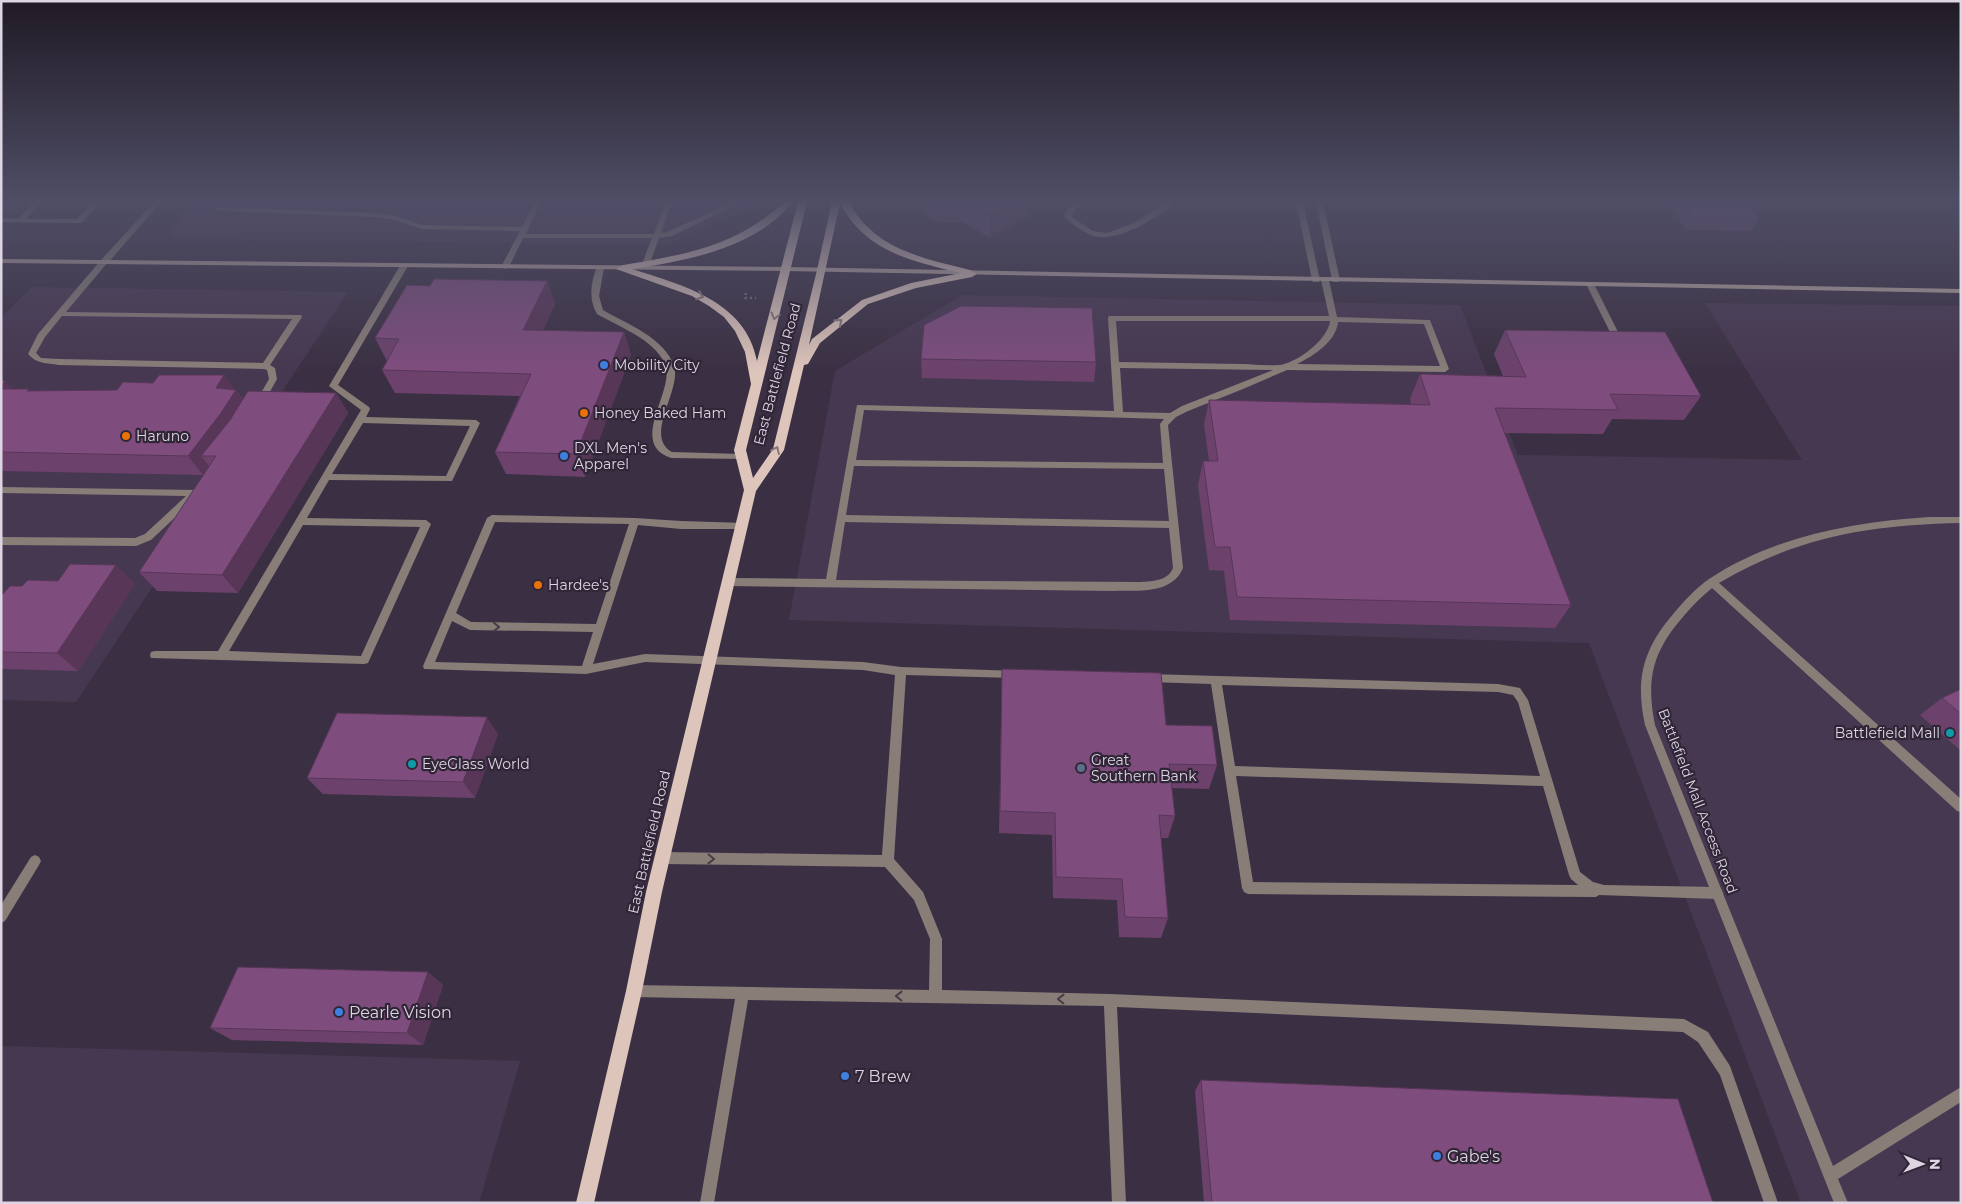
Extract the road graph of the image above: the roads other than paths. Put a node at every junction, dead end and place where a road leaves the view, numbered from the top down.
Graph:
1 (107, 258) edge
2 (510, 258) edge
3 (648, 258) edge
4 (678, 258) edge
5 (789, 258) edge
6 (824, 258) edge
7 (916, 258) edge
8 (1314, 258) edge
9 (1331, 258) edge
10 (1, 261) edge
11 (104, 262) junction
12 (646, 264) junction
13 (404, 266) junction
14 (505, 267) junction
15 (600, 268) junction
16 (621, 268) junction
17 (786, 269) junction
18 (822, 270) junction
19 (972, 274) junction
20 (1320, 280) junction
21 (1336, 280) junction
22 (1590, 284) junction
23 (1961, 291) edge
24 (60, 314) junction
25 (1334, 319) junction
26 (1614, 332) edge
27 (1116, 365) junction
28 (265, 366) junction
29 (1284, 367) junction
30 (797, 372) junction
31 (756, 388) junction
32 (253, 414) edge
33 (1119, 415) junction
34 (1170, 416) junction
35 (360, 420) junction
36 (741, 457) junction
37 (851, 463) junction
38 (1167, 466) junction
39 (326, 477) junction
40 (1, 490) edge
41 (750, 490) junction
42 (841, 518) junction
43 (1961, 520) edge
44 (300, 521) junction
45 (635, 521) junction
46 (742, 525) junction
47 (1174, 525) junction
48 (1, 541) edge
49 (728, 582) junction
50 (1712, 582) junction
51 (830, 584) junction
52 (450, 615) junction
53 (600, 628) junction
54 (221, 655) junction
55 (155, 656) dead end
56 (709, 659) junction
57 (586, 670) junction
58 (901, 671) junction
59 (1029, 675) edge
60 (1138, 678) edge
61 (1216, 680) junction
62 (1230, 771) junction
63 (1547, 781) junction
64 (1961, 807) edge
65 (663, 858) junction
66 (35, 861) dead end
67 (888, 861) junction
68 (1604, 891) junction
69 (1717, 893) junction
70 (1, 917) edge
71 (634, 991) junction
72 (742, 994) junction
73 (935, 996) junction
74 (1110, 1000) junction
75 (1961, 1094) edge
76 (1830, 1176) junction
77 (585, 1203) edge
78 (707, 1203) edge
79 (1119, 1203) edge
80 (1771, 1203) edge
81 (1841, 1203) edge

1 - 11 street
2 - 14 street
3 - 12 street
4 - 12 main road
5 - 17 main road, East Battlefield Road
6 - 18 main road, East Battlefield Road
7 - 19 main road
8 - 20 street
9 - 21 street
10 - 11 main road
11 - 13 main road
11 - 24 street
12 - 16 main road
13 - 14 main road
13 - 35 street
14 - 15 main road
15 - 16 main road
15 - 36 street
16 - 17 main road
16 -> 31 main road
17 - 18 main road
17 -> 31 main road, East Battlefield Road
18 - 19 main road
18 - 30 main road, East Battlefield Road
19 - 20 main road
30 -> 19 main road
20 - 21 main road
20 - 25 street
21 - 22 main road
22 - 23 main road
22 - 26 street
24 - 28 street
24 - 28 street
25 - 27 street
25 - 29 street
25 - 29 street
27 - 29 street
27 - 33 street
28 - 32 street
29 - 34 street
41 -> 30 main road, East Battlefield Road
31 - 36 main road, East Battlefield Road
33 - 34 street
33 - 37 street
34 - 38 street
35 - 39 street
35 - 39 street
36 - 41 main road, East Battlefield Road
37 - 38 street
37 - 42 street
38 - 47 street
39 - 44 street
40 - 48 street
41 - 46 main road, East Battlefield Road
42 - 47 street
42 - 51 street
43 - 50 street, Battlefield Mall Access Road
44 - 54 street
44 - 54 street
45 - 46 street
45 - 52 street
45 - 53 street
46 - 49 main road, East Battlefield Road
47 - 51 street
49 - 51 street
49 - 56 main road, East Battlefield Road
50 - 64 street
50 - 69 street, Battlefield Mall Access Road
52 -> 53 street
52 - 57 street
53 - 57 street
54 - 55 street
56 - 57 street
56 - 58 street
56 - 65 main road, East Battlefield Road
58 - 59 street
58 - 67 street
60 - 61 street
61 - 62 street
61 - 63 street
62 - 63 street
62 - 68 street
63 - 68 street
65 -> 67 street
65 - 71 main road, East Battlefield Road
66 - 70 street
67 - 73 street
68 - 69 street
69 - 76 street, Battlefield Mall Access Road
71 - 72 street
71 - 77 main road, East Battlefield Road
73 -> 72 street
72 - 78 street
74 -> 73 street
74 - 79 street
74 - 80 street
75 - 76 street
76 - 81 street, Battlefield Mall Access Road

